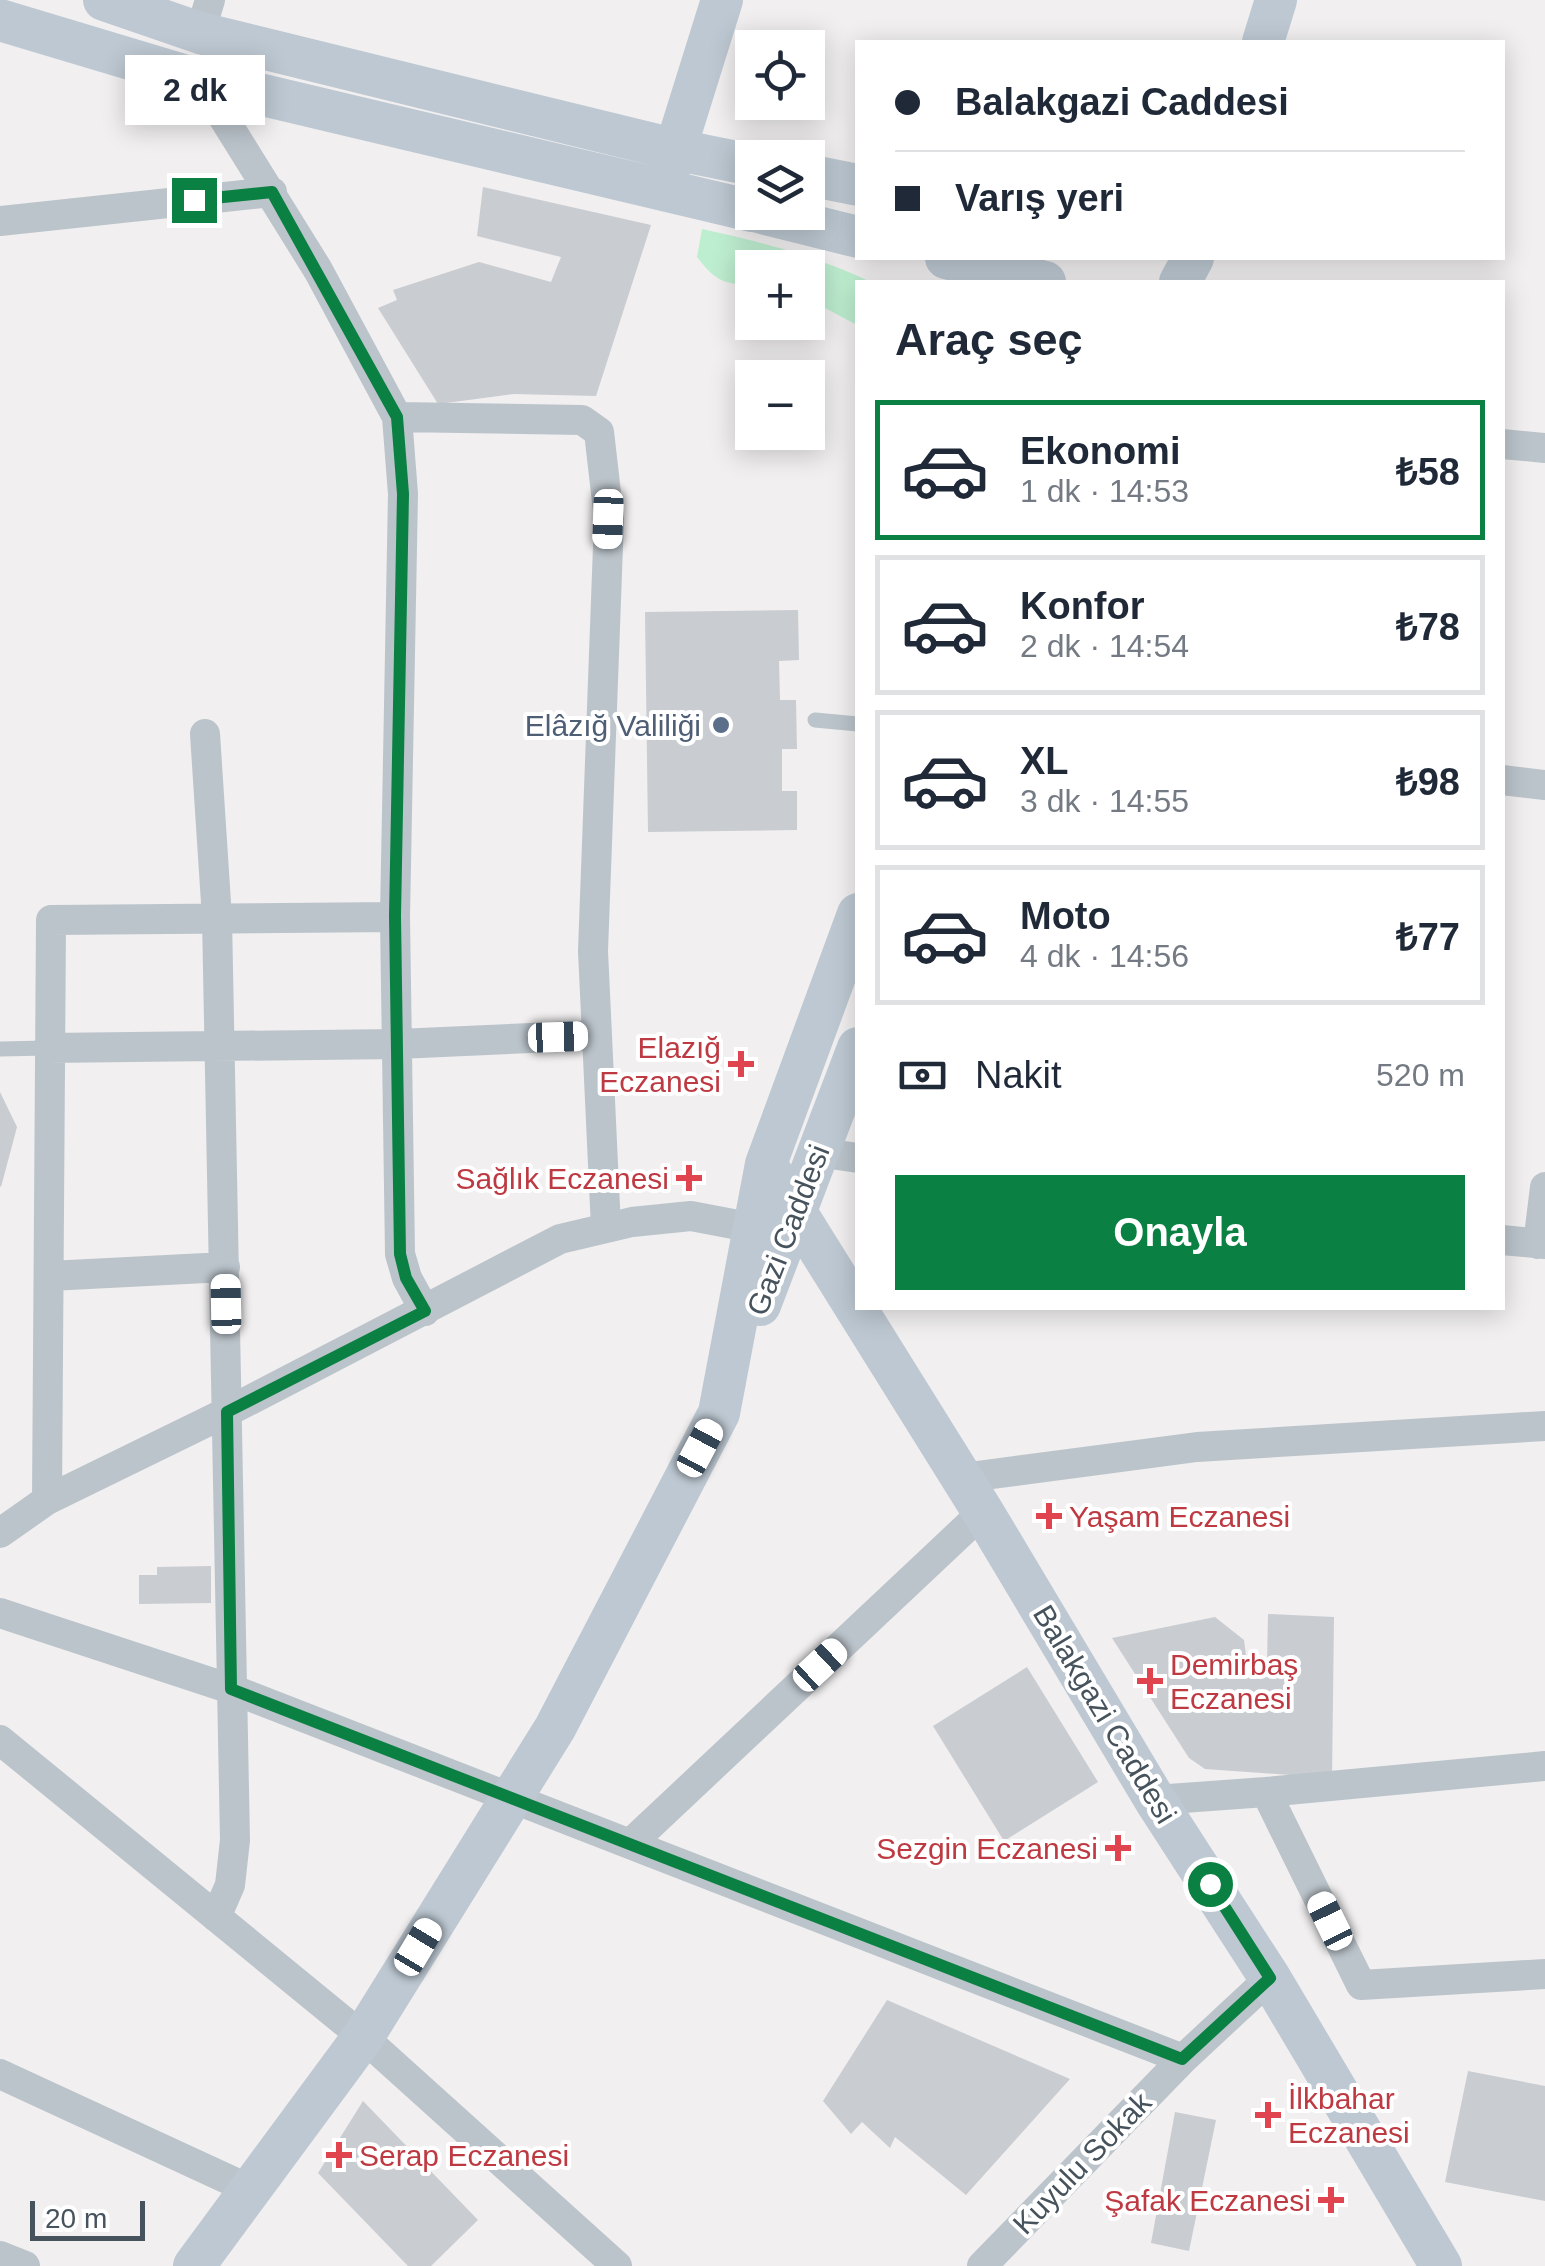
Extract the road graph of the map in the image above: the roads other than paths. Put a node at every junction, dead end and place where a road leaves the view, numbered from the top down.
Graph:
1 (104, 0) edge
2 (722, 0) edge
3 (1276, 0) edge
4 (50, 17) edge
5 (205, 17) edge
6 (0, 20) edge
7 (1263, 40) edge
8 (200, 80) junction
9 (735, 165) edge
10 (669, 169) junction
11 (825, 179) edge
12 (855, 184) edge
13 (272, 192) junction
14 (735, 202) edge
15 (0, 221) edge
16 (825, 229) edge
17 (855, 236) edge
18 (954, 260) edge
19 (1036, 280) edge
20 (397, 417) junction
21 (1505, 444) edge
22 (1545, 448) edge
23 (816, 720) dead end
24 (855, 724) edge
25 (204, 734) dead end
26 (1505, 780) edge
27 (1545, 785) edge
28 (395, 916) junction
29 (217, 918) junction
30 (855, 922) edge
31 (597, 1036) junction
32 (219, 1044) junction
33 (398, 1044) junction
34 (0, 1048) edge
35 (48, 1048) junction
36 (855, 1063) edge
37 (837, 1155) edge
38 (766, 1164) junction
39 (1545, 1186) edge
40 (796, 1210) junction
41 (606, 1228) junction
42 (754, 1228) junction
43 (1505, 1240) edge
44 (1542, 1244) edge
45 (225, 1267) junction
46 (50, 1276) junction
47 (855, 1306) edge
48 (858, 1310) edge
49 (425, 1311) junction
50 (227, 1412) junction
51 (719, 1413) junction
52 (1545, 1426) edge
53 (972, 1495) junction
54 (47, 1500) junction
55 (0, 1533) edge
56 (0, 1612) edge
57 (231, 1689) junction
58 (0, 1740) edge
59 (1545, 1766) edge
60 (1266, 1792) junction
61 (510, 1796) junction
62 (1156, 1800) junction
63 (630, 1844) junction
64 (216, 1917) junction
65 (1545, 1974) edge
66 (1270, 1978) junction
67 (363, 2037) junction
68 (1182, 2059) junction
69 (0, 2074) edge
70 (250, 2190) junction
71 (0, 2256) edge
72 (25, 2266) edge
73 (194, 2266) edge
74 (616, 2266) edge
75 (982, 2266) edge
76 (1441, 2266) edge

1 - 5 main road
2 - 10 main road
3 - 7 main road
4 - 6 main road
4 - 8 main road
5 - 10 main road
8 - 10 main road
8 - 13 street
9 - 10 main road
10 - 14 main road
11 - 12 main road
13 - 15 street
13 - 20 street
16 - 17 main road
18 - 19 main road
20 - 28 street
20 - 31 street
21 - 22 street
23 - 24 lane
25 - 29 street
26 - 27 street
28 - 29 street
28 - 33 street
29 - 32 street
29 - 35 street
30 - 38 main road
31 - 33 street
31 - 41 street
32 - 33 street
32 - 35 street
32 - 45 street
33 - 49 street
34 - 35 lane
35 - 46 street
36 - 37 main road, Gazi Caddesi
37 - 40 main road, Gazi Caddesi
38 - 40 main road, Balakgazi Caddesi
38 - 42 main road
39 - 44 street
40 - 47 main road, Balakgazi Caddesi
40 - 51 main road, Gazi Caddesi
41 - 42 street
41 - 49 street
42 - 51 main road
43 - 44 street
45 - 46 street
45 - 50 street
46 - 54 street
48 - 53 main road, Balakgazi Caddesi
49 - 50 street
50 - 54 street
50 - 57 street
51 - 61 main road
52 - 53 street
53 - 62 main road, Balakgazi Caddesi
53 - 63 street
54 - 55 street
56 - 57 street
57 - 61 street
57 - 64 street
58 - 64 street
59 - 60 street
60 - 62 street
60 - 65 street
61 - 63 street
61 - 67 main road
62 - 66 main road, Balakgazi Caddesi
63 - 68 street
64 - 67 street
66 - 68 street, Kuyulu Sokak
66 - 76 main road, Balakgazi Caddesi
67 - 70 main road
67 - 74 street
68 - 75 street, Kuyulu Sokak
69 - 70 street
70 - 73 main road
71 - 72 street

